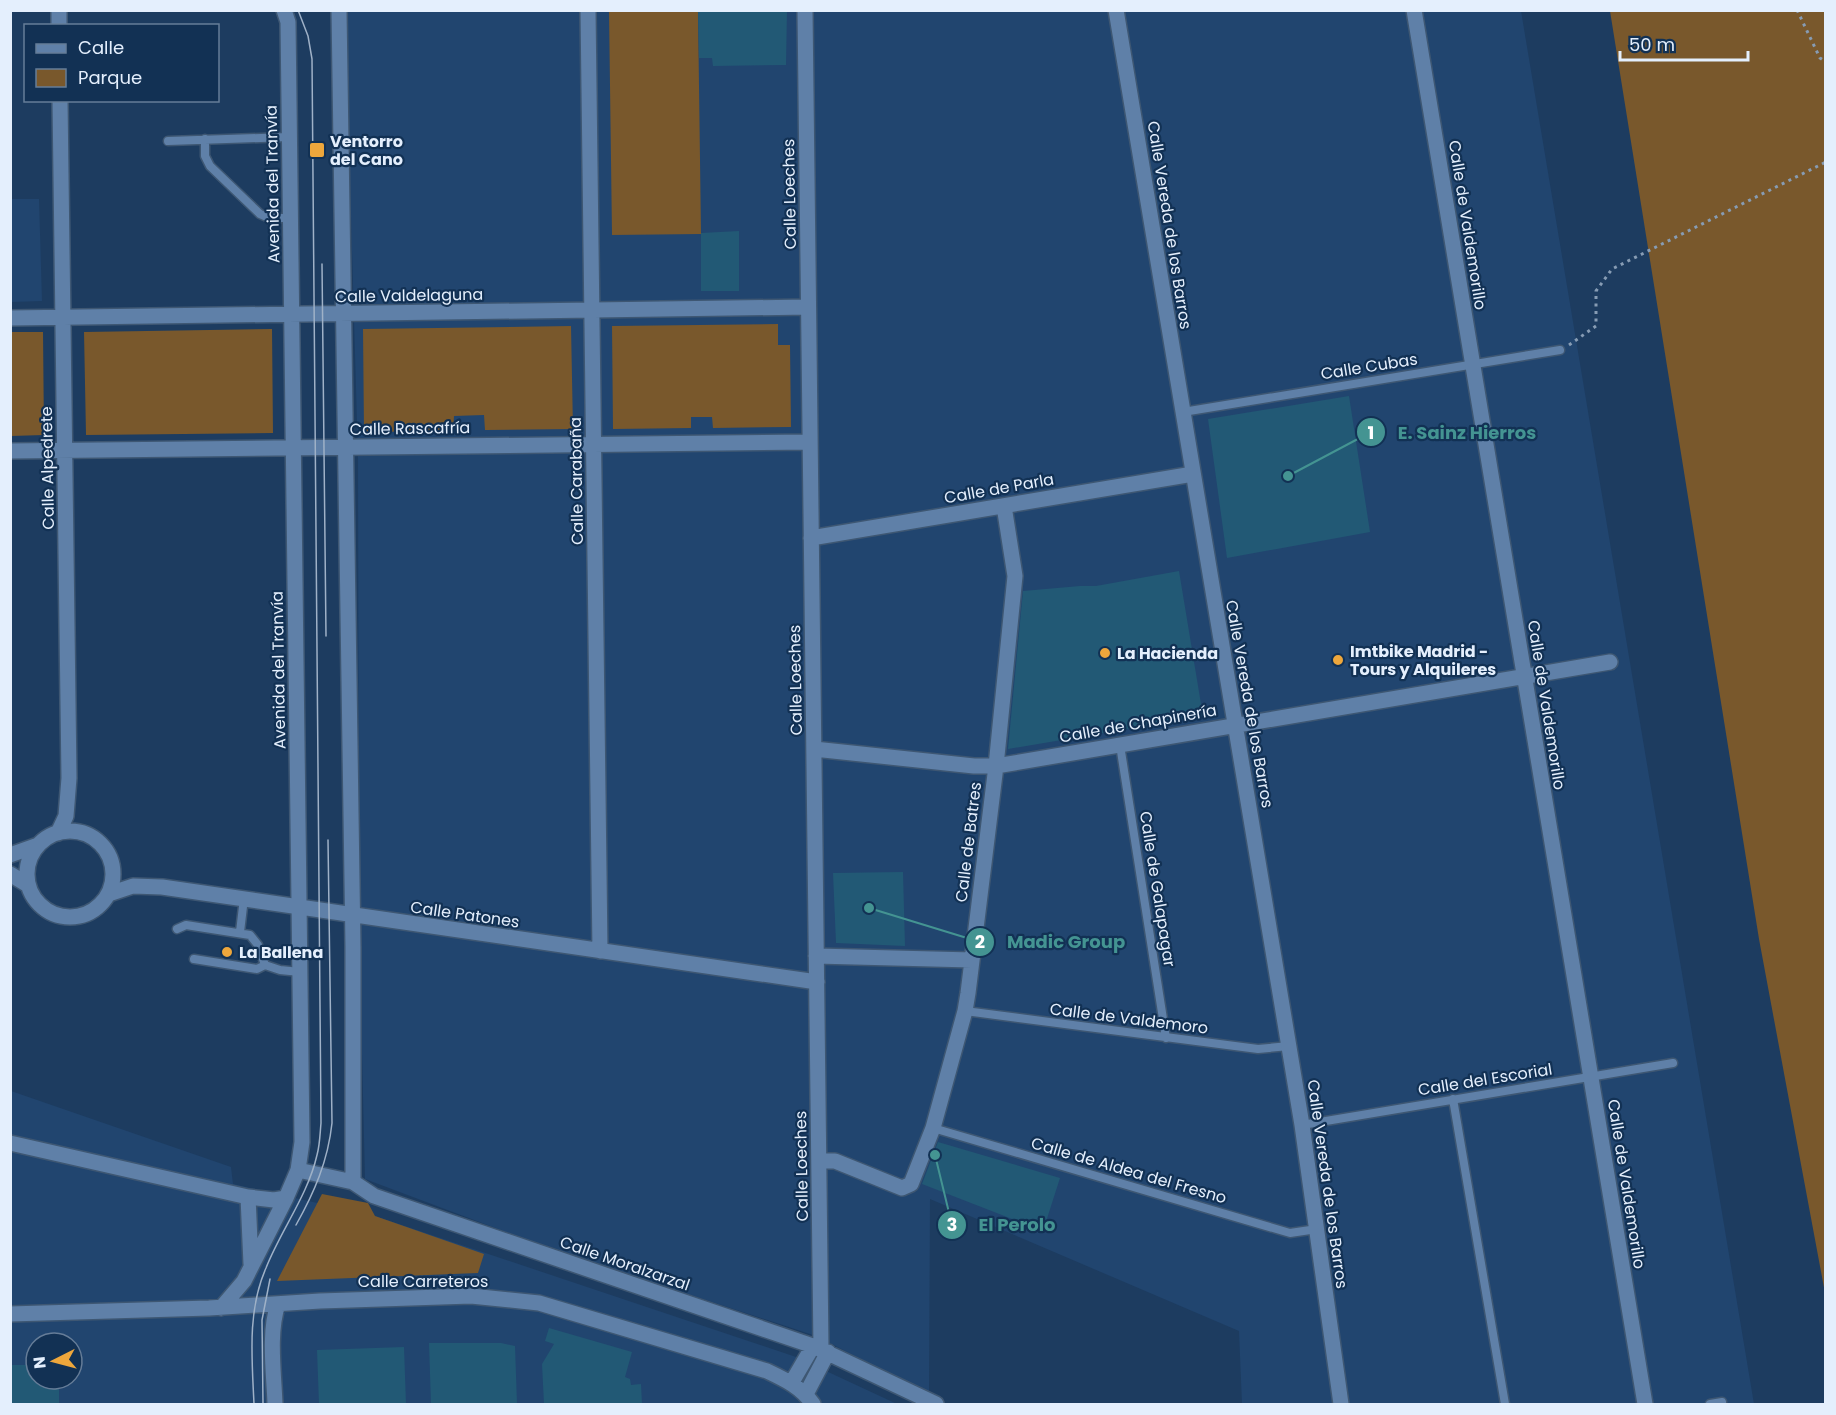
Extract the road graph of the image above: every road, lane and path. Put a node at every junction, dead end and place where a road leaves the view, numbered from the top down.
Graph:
1 (284, 10) edge
2 (339, 10) edge
3 (588, 10) edge
4 (805, 10) edge
5 (1116, 10) edge
6 (1414, 10) edge
7 (1797, 10) edge
8 (1826, 62) edge
9 (60, 102) edge
10 (289, 137) junction
11 (205, 139) junction
12 (168, 141) dead end
13 (1826, 162) edge
14 (291, 218) junction
15 (808, 307) junction
16 (592, 310) junction
17 (292, 314) junction
18 (343, 314) junction
19 (63, 317) junction
20 (10, 318) edge
21 (1560, 350) joint
22 (1473, 365) junction
23 (1183, 412) junction
24 (810, 442) junction
25 (593, 444) junction
26 (293, 447) junction
27 (345, 447) junction
28 (65, 450) junction
29 (10, 451) edge
30 (1193, 474) junction
31 (1004, 506) junction
32 (811, 538) junction
33 (1610, 662) dead end
34 (1524, 676) junction
35 (1235, 725) junction
36 (1120, 745) junction
37 (814, 749) junction
38 (996, 766) junction
39 (58, 833) junction
40 (38, 845) junction
41 (10, 855) edge
42 (10, 874) edge
43 (28, 885) junction
44 (109, 894) junction
45 (244, 898) junction
46 (299, 907) junction
47 (352, 916) junction
48 (177, 929) dead end
49 (240, 932) junction
50 (600, 951) junction
51 (816, 956) junction
52 (195, 959) dead end
53 (972, 960) junction
54 (265, 965) junction
55 (300, 972) junction
56 (817, 982) junction
57 (965, 1011) junction
58 (1166, 1038) junction
59 (1289, 1046) junction
60 (1674, 1063) dead end
61 (1591, 1076) junction
62 (1453, 1099) junction
63 (1302, 1125) junction
64 (933, 1128) junction
65 (10, 1143) edge
66 (819, 1161) junction
67 (298, 1170) junction
68 (353, 1182) junction
69 (248, 1197) junction
70 (286, 1198) junction
71 (1317, 1230) junction
72 (251, 1269) junction
73 (278, 1304) junction
74 (221, 1308) junction
75 (10, 1314) edge
76 (821, 1349) junction
77 (792, 1382) junction
78 (810, 1400) edge
79 (1722, 1402) dead end
80 (275, 1404) edge
81 (936, 1404) edge
82 (1341, 1404) edge
83 (1505, 1404) edge
84 (1645, 1404) edge
85 (1710, 1404) edge

1 - 10 street, Avenida del Tranvía
2 - 18 street
3 - 16 street, Calle Carabaña
4 - 15 street, Calle Loeches
5 - 23 street, Calle Vereda de los Barros
6 - 22 street, Calle de Valdemorillo
7 - 8 path
9 - 19 street, Calle Alpedrete
10 - 11 lane
10 - 14 street, Avenida del Tranvía
11 - 12 lane
11 - 14 lane
13 - 21 path
14 - 17 street, Avenida del Tranvía
15 - 16 street, Calle Valdelaguna
15 - 24 street, Calle Loeches
16 - 18 street, Calle Valdelaguna
16 - 25 street, Calle Carabaña
17 - 18 street, Calle Valdelaguna
17 - 19 street, Calle Valdelaguna
17 - 26 street, Avenida del Tranvía
18 - 27 street
19 - 20 street, Calle Valdelaguna
19 - 28 street, Calle Alpedrete
21 - 22 lane, Calle Cubas
22 - 23 lane, Calle Cubas
22 - 34 street, Calle de Valdemorillo
23 - 30 street, Calle Vereda de los Barros
24 - 25 street, Calle Rascafría
24 - 32 street, Calle Loeches
25 - 27 street, Calle Rascafría
25 - 50 street, Calle Carabaña
26 - 27 street, Calle Rascafría
26 - 28 street, Calle Rascafría
26 - 46 street, Avenida del Tranvía
27 - 47 street
28 - 29 street, Calle Rascafría
28 - 39 street, Calle Alpedrete
30 - 31 street, Calle de Parla
30 - 35 street, Calle Vereda de los Barros
31 - 32 street, Calle de Parla
31 - 38 street, Calle de Batres
32 - 37 street, Calle Loeches
33 - 34 street, Calle de Chapinería
34 - 35 street, Calle de Chapinería
34 - 61 street, Calle de Valdemorillo
35 - 36 street, Calle de Chapinería
35 - 59 street, Calle Vereda de los Barros
36 - 38 street, Calle de Chapinería
36 - 58 lane, Calle de Galapagar
37 - 38 street, Calle de Chapinería
37 - 51 street, Calle Loeches
38 - 53 street, Calle de Batres
39 - 40 street
39 - 44 street
40 - 41 street
40 - 43 street
42 - 43 street
43 - 44 street
44 - 45 street, Calle Patones
45 - 46 street, Calle Patones
45 - 49 lane
46 - 47 street, Calle Patones
46 - 55 street, Avenida del Tranvía
47 - 50 street, Calle Patones
47 - 68 street
48 - 49 lane
49 - 54 lane
50 - 56 street, Calle Patones
51 - 53 street
51 - 56 street, Calle Loeches
52 - 54 lane
53 - 57 street, Calle de Batres
54 - 55 lane
55 - 67 street, Avenida del Tranvía
56 - 66 street, Calle Loeches
57 - 58 lane, Calle de Valdemoro
57 - 64 street, Calle de Batres
58 - 59 lane, Calle de Valdemoro
59 - 63 street, Calle Vereda de los Barros
60 - 61 lane, Calle del Escorial
61 - 62 lane, Calle del Escorial
61 - 84 street, Calle de Valdemorillo
62 - 63 lane, Calle del Escorial
62 - 83 lane
63 - 71 street, Calle Vereda de los Barros
64 - 66 street, Calle de Batres
64 - 71 lane, Calle de Aldea del Fresno
65 - 69 street
66 - 76 street, Calle Loeches
67 - 68 street, Calle Moralzarzal
67 - 70 street, Avenida del Tranvía
68 - 76 street, Calle Moralzarzal
69 - 70 street
69 - 72 street
70 - 72 street, Avenida del Tranvía
71 - 82 street, Calle Vereda de los Barros
72 - 74 street, Avenida del Tranvía
73 - 74 street, Calle Carreteros
73 - 77 street, Calle Carreteros
73 - 80 street
74 - 75 street, Calle Carreteros
76 - 77 street
76 - 78 street, Calle Loeches
76 - 81 street, Calle Moralzarzal
77 - 78 street, Calle Carreteros
79 - 85 lane

